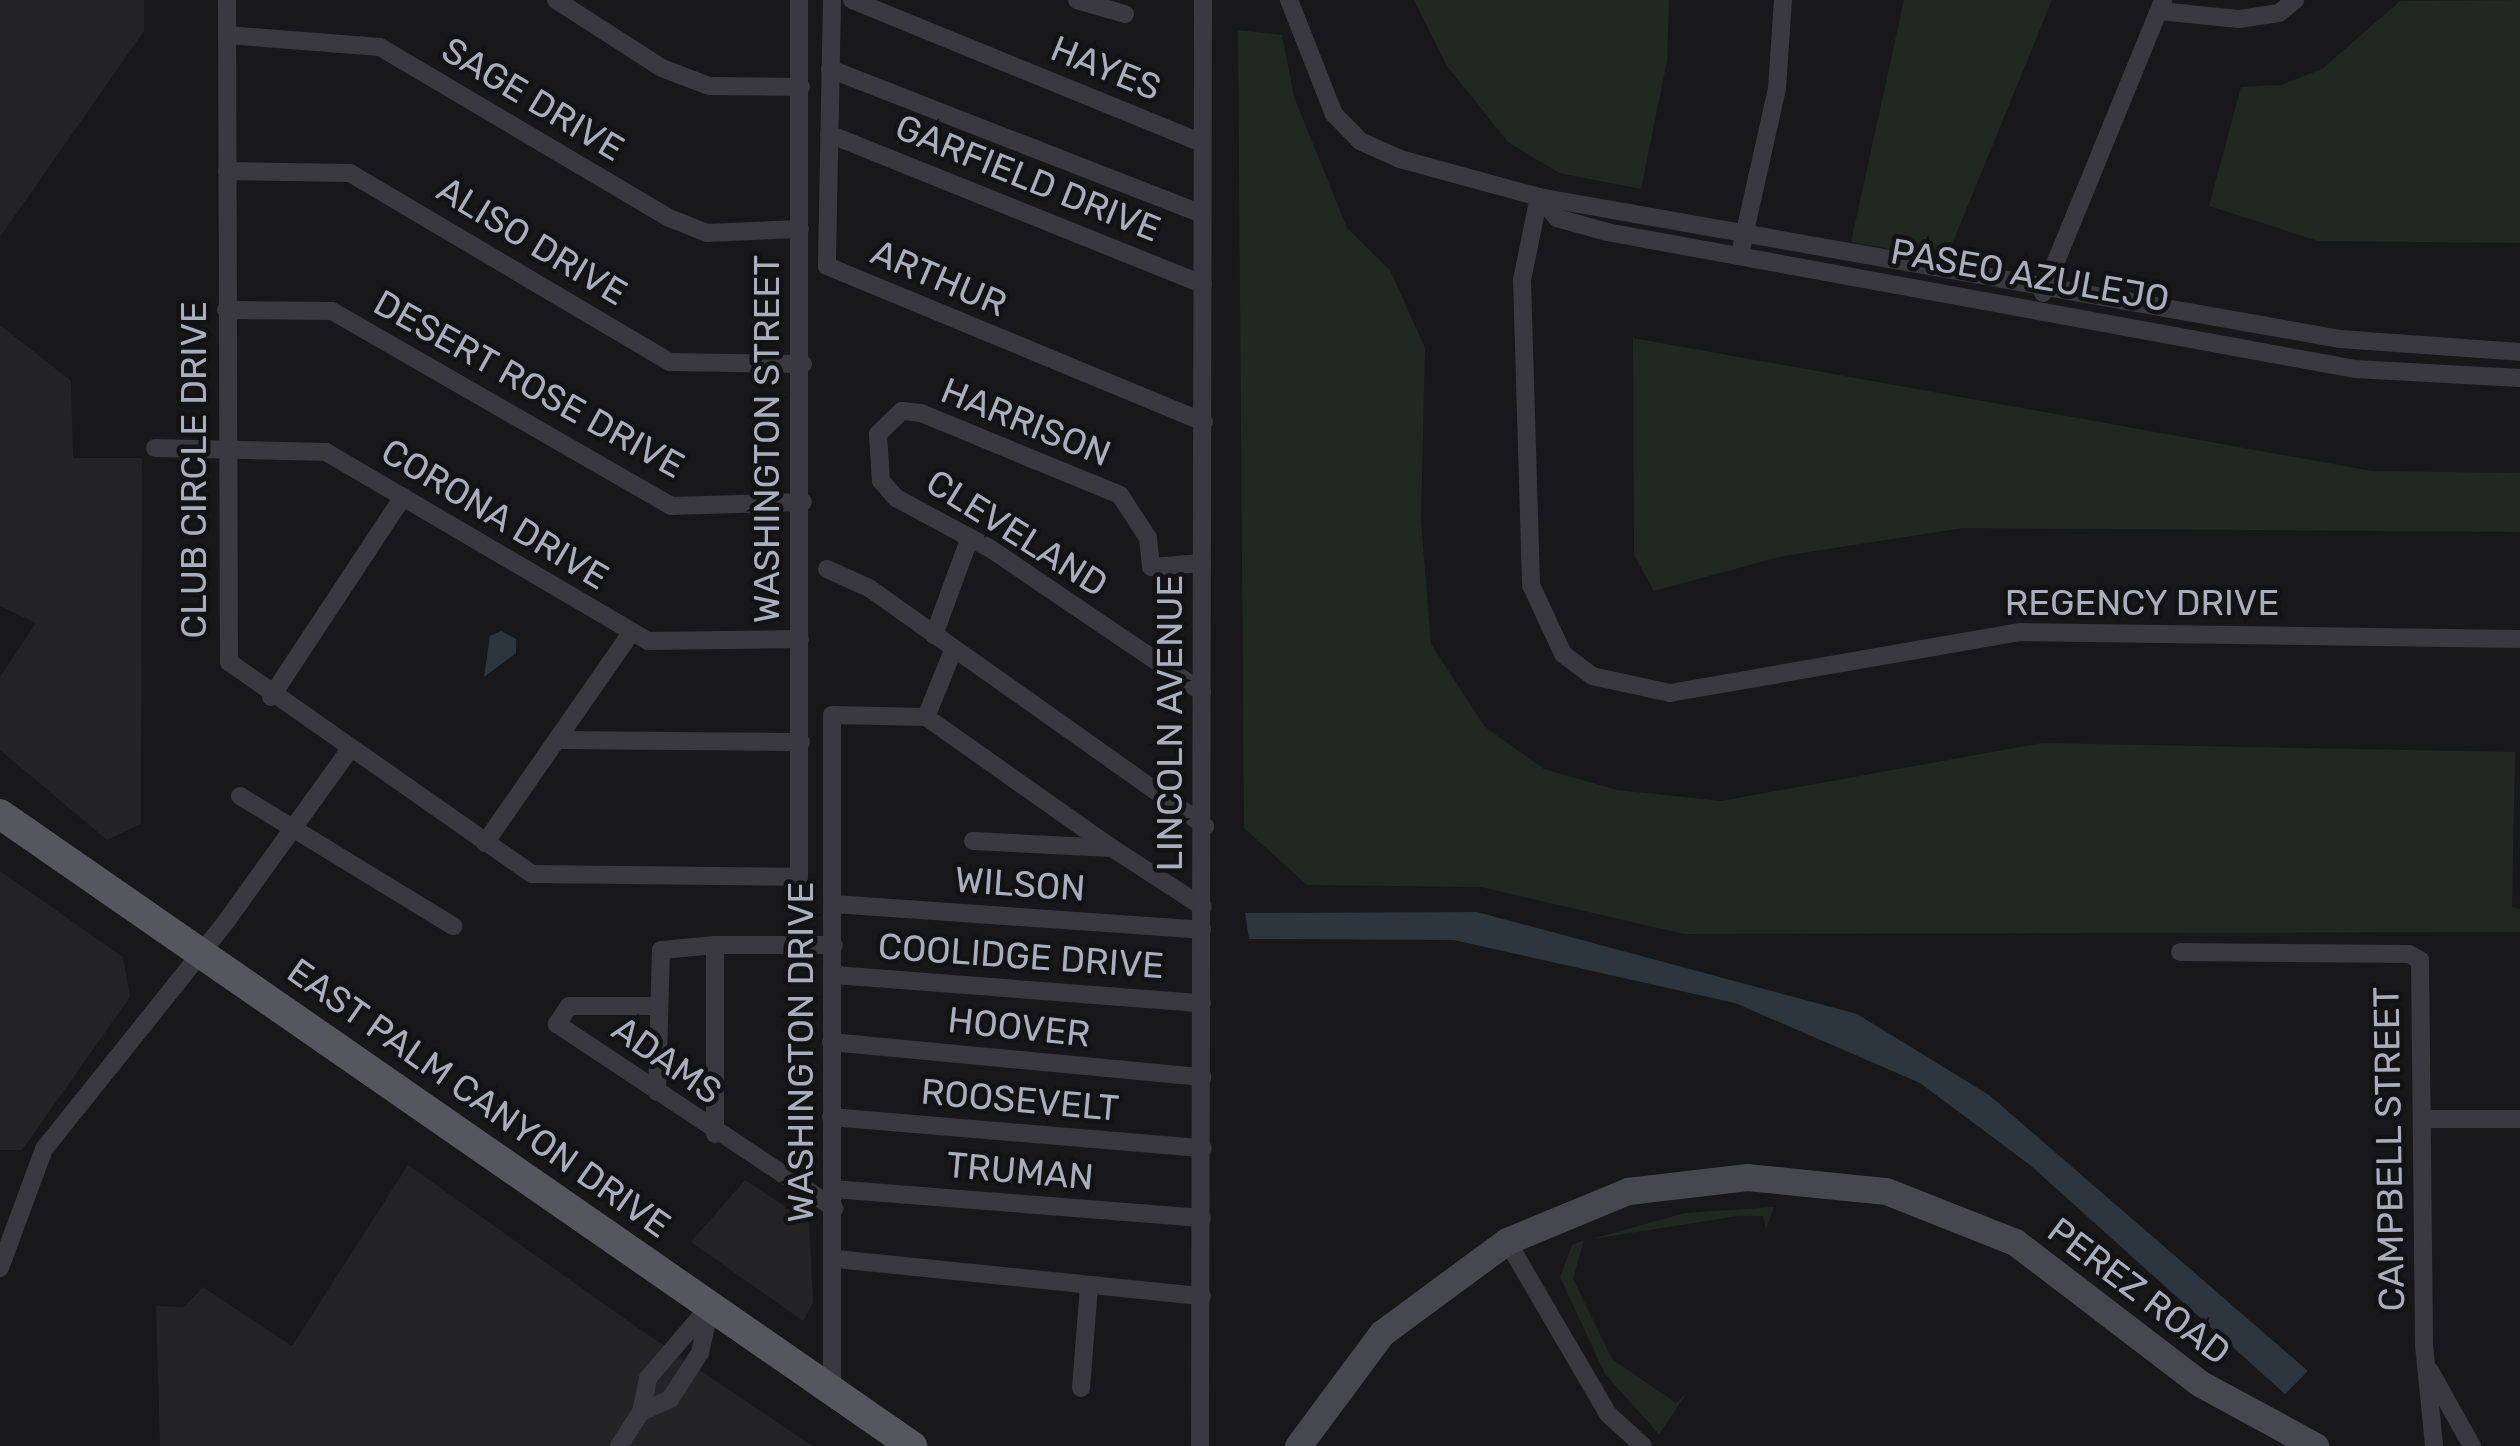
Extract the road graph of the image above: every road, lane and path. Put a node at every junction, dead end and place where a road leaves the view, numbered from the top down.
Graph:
1 (227, 0) edge
2 (556, 0) edge
3 (800, 0) edge
4 (832, 0) edge
5 (852, 0) edge
6 (1077, 0) edge
7 (1203, 0) edge
8 (1289, 0) edge
9 (1783, 0) edge
10 (2295, 0) edge
11 (2161, 5) edge
12 (1125, 14) dead end
13 (227, 34) junction
14 (830, 68) junction
15 (801, 87) junction
16 (829, 134) junction
17 (1202, 142) junction
18 (227, 171) junction
19 (1539, 197) junction
20 (1202, 214) junction
21 (800, 229) junction
22 (1745, 234) junction
23 (1740, 256) junction
24 (1202, 284) junction
25 (2045, 287) junction
26 (2036, 309) junction
27 (226, 310) junction
28 (2520, 352) edge
29 (803, 364) junction
30 (2520, 378) edge
31 (1204, 422) junction
32 (224, 444) junction
33 (155, 448) dead end
34 (878, 457) joint
35 (403, 497) junction
36 (803, 502) junction
37 (970, 537) junction
38 (1202, 562) junction
39 (827, 569) dead end
40 (631, 633) junction
41 (934, 635) junction
42 (800, 639) junction
43 (2520, 639) edge
44 (953, 651) junction
45 (1202, 692) junction
46 (272, 697) junction
47 (926, 717) junction
48 (559, 740) junction
49 (801, 742) junction
50 (348, 752) junction
51 (240, 796) dead end
52 (0, 814) edge
53 (1205, 826) junction
54 (292, 831) junction
55 (973, 841) dead end
56 (485, 843) junction
57 (1112, 848) junction
58 (799, 878) joint
59 (834, 904) junction
60 (1203, 907) junction
61 (453, 926) dead end
62 (1202, 930) junction
63 (715, 945) junction
64 (834, 945) junction
65 (2180, 952) dead end
66 (201, 954) junction
67 (836, 975) junction
68 (1202, 1003) junction
69 (658, 1006) junction
70 (831, 1042) junction
71 (1202, 1077) junction
72 (657, 1092) junction
73 (832, 1117) junction
74 (2520, 1119) edge
75 (2424, 1120) junction
76 (715, 1134) junction
77 (1203, 1148) junction
78 (833, 1198) junction
79 (1202, 1218) junction
80 (1507, 1241) junction
81 (836, 1259) junction
82 (0, 1268) edge
83 (1089, 1286) junction
84 (1202, 1297) junction
85 (710, 1306) junction
86 (2425, 1362) junction
87 (832, 1388) junction
88 (1081, 1388) dead end
89 (641, 1412) junction
90 (2301, 1444) edge
91 (619, 1446) edge
92 (912, 1446) edge
93 (1200, 1446) edge
94 (1298, 1446) edge
95 (1643, 1446) edge
96 (2434, 1446) edge
97 (2472, 1446) edge

1 - 13 street, CLUB CIRCLE DRIVE
2 - 15 street
3 - 15 street, WASHINGTON STREET
4 - 14 street, ARTHUR
5 - 17 street, HAYES
6 - 12 street
7 - 17 street, LINCOLN AVENUE
8 - 19 street, PASEO AZULEJO
9 - 22 street
10 - 11 street
11 - 25 street
13 - 18 street, CLUB CIRCLE DRIVE
13 - 21 street, SAGE DRIVE
14 - 16 street, ARTHUR
14 - 20 street
15 - 21 street, WASHINGTON STREET
16 - 24 street, GARFIELD DRIVE
16 - 31 street, ARTHUR
17 - 20 street, LINCOLN AVENUE
18 - 27 street, CLUB CIRCLE DRIVE
18 - 29 street, ALISO DRIVE
19 - 22 street, PASEO AZULEJO
19 - 23 street, PASEO AZULEJO
19 - 43 street, REGENCY DRIVE
20 - 24 street, LINCOLN AVENUE
21 - 29 street, WASHINGTON STREET
22 - 23 street
22 - 25 street, PASEO AZULEJO
23 - 26 street, PASEO AZULEJO
24 - 31 street, LINCOLN AVENUE
25 - 26 street
25 - 28 street, PASEO AZULEJO
26 - 30 street, PASEO AZULEJO
27 - 32 street, CLUB CIRCLE DRIVE
27 - 36 street, DESERT ROSE DRIVE
29 - 36 street, WASHINGTON STREET
31 - 38 street, LINCOLN AVENUE
32 - 33 street, CORONA DRIVE
32 - 35 street, CORONA DRIVE
32 - 46 street, CLUB CIRCLE DRIVE
34 - 37 street, CLEVELAND
34 - 38 street, HARRISON
35 - 40 street, CORONA DRIVE
35 - 46 street
36 - 42 street, WASHINGTON STREET
37 - 41 street
37 - 45 street, CLEVELAND
38 - 45 street, LINCOLN AVENUE
39 - 41 street
40 - 42 street, CORONA DRIVE
40 - 48 street
41 - 44 street
42 - 49 street, WASHINGTON STREET
44 - 47 street
44 - 53 street
45 - 53 street, LINCOLN AVENUE
46 - 50 street, CLUB CIRCLE DRIVE
47 - 57 street
47 - 59 street, WASHINGTON DRIVE
48 - 49 street
48 - 56 street
49 - 58 street, WASHINGTON STREET
50 - 54 street
50 - 56 street, CLUB CIRCLE DRIVE
51 - 54 street
52 - 66 main road, EAST PALM CANYON DRIVE
53 - 60 street, LINCOLN AVENUE
54 - 61 street
54 - 66 street
55 - 57 street
56 - 58 street, CLUB CIRCLE DRIVE
57 - 60 street
59 - 62 street, WILSON
59 - 64 street, WASHINGTON DRIVE
60 - 62 street, LINCOLN AVENUE
62 - 68 street, LINCOLN AVENUE
63 - 64 street
63 - 69 street
63 - 76 street
64 - 67 street, WASHINGTON DRIVE
65 - 75 street, CAMPBELL STREET
66 - 82 street
66 - 85 main road, EAST PALM CANYON DRIVE
67 - 68 street, COOLIDGE DRIVE
67 - 70 street, WASHINGTON DRIVE
68 - 71 street, LINCOLN AVENUE
69 - 72 street
69 - 72 street, ADAMS
70 - 71 street, HOOVER
70 - 73 street, WASHINGTON DRIVE
71 - 77 street, LINCOLN AVENUE
72 - 76 street, ADAMS
73 - 77 street, ROOSEVELT
73 - 78 street, WASHINGTON DRIVE
74 - 75 street
75 - 86 street, CAMPBELL STREET
76 - 78 street, ADAMS
77 - 79 street, LINCOLN AVENUE
78 - 79 street, TRUMAN
78 - 81 street, WASHINGTON DRIVE
79 - 84 street, LINCOLN AVENUE
80 - 90 main road, PEREZ ROAD
80 - 94 main road, PEREZ ROAD
80 - 95 street
81 - 83 street
81 - 87 street, WASHINGTON DRIVE
83 - 84 street
83 - 88 street
84 - 93 street, LINCOLN AVENUE
85 - 87 main road, EAST PALM CANYON DRIVE
85 - 89 street
85 - 89 street
86 - 96 street, CAMPBELL STREET
86 - 97 street, CAMPBELL STREET
87 - 92 main road, EAST PALM CANYON DRIVE
89 - 91 street

